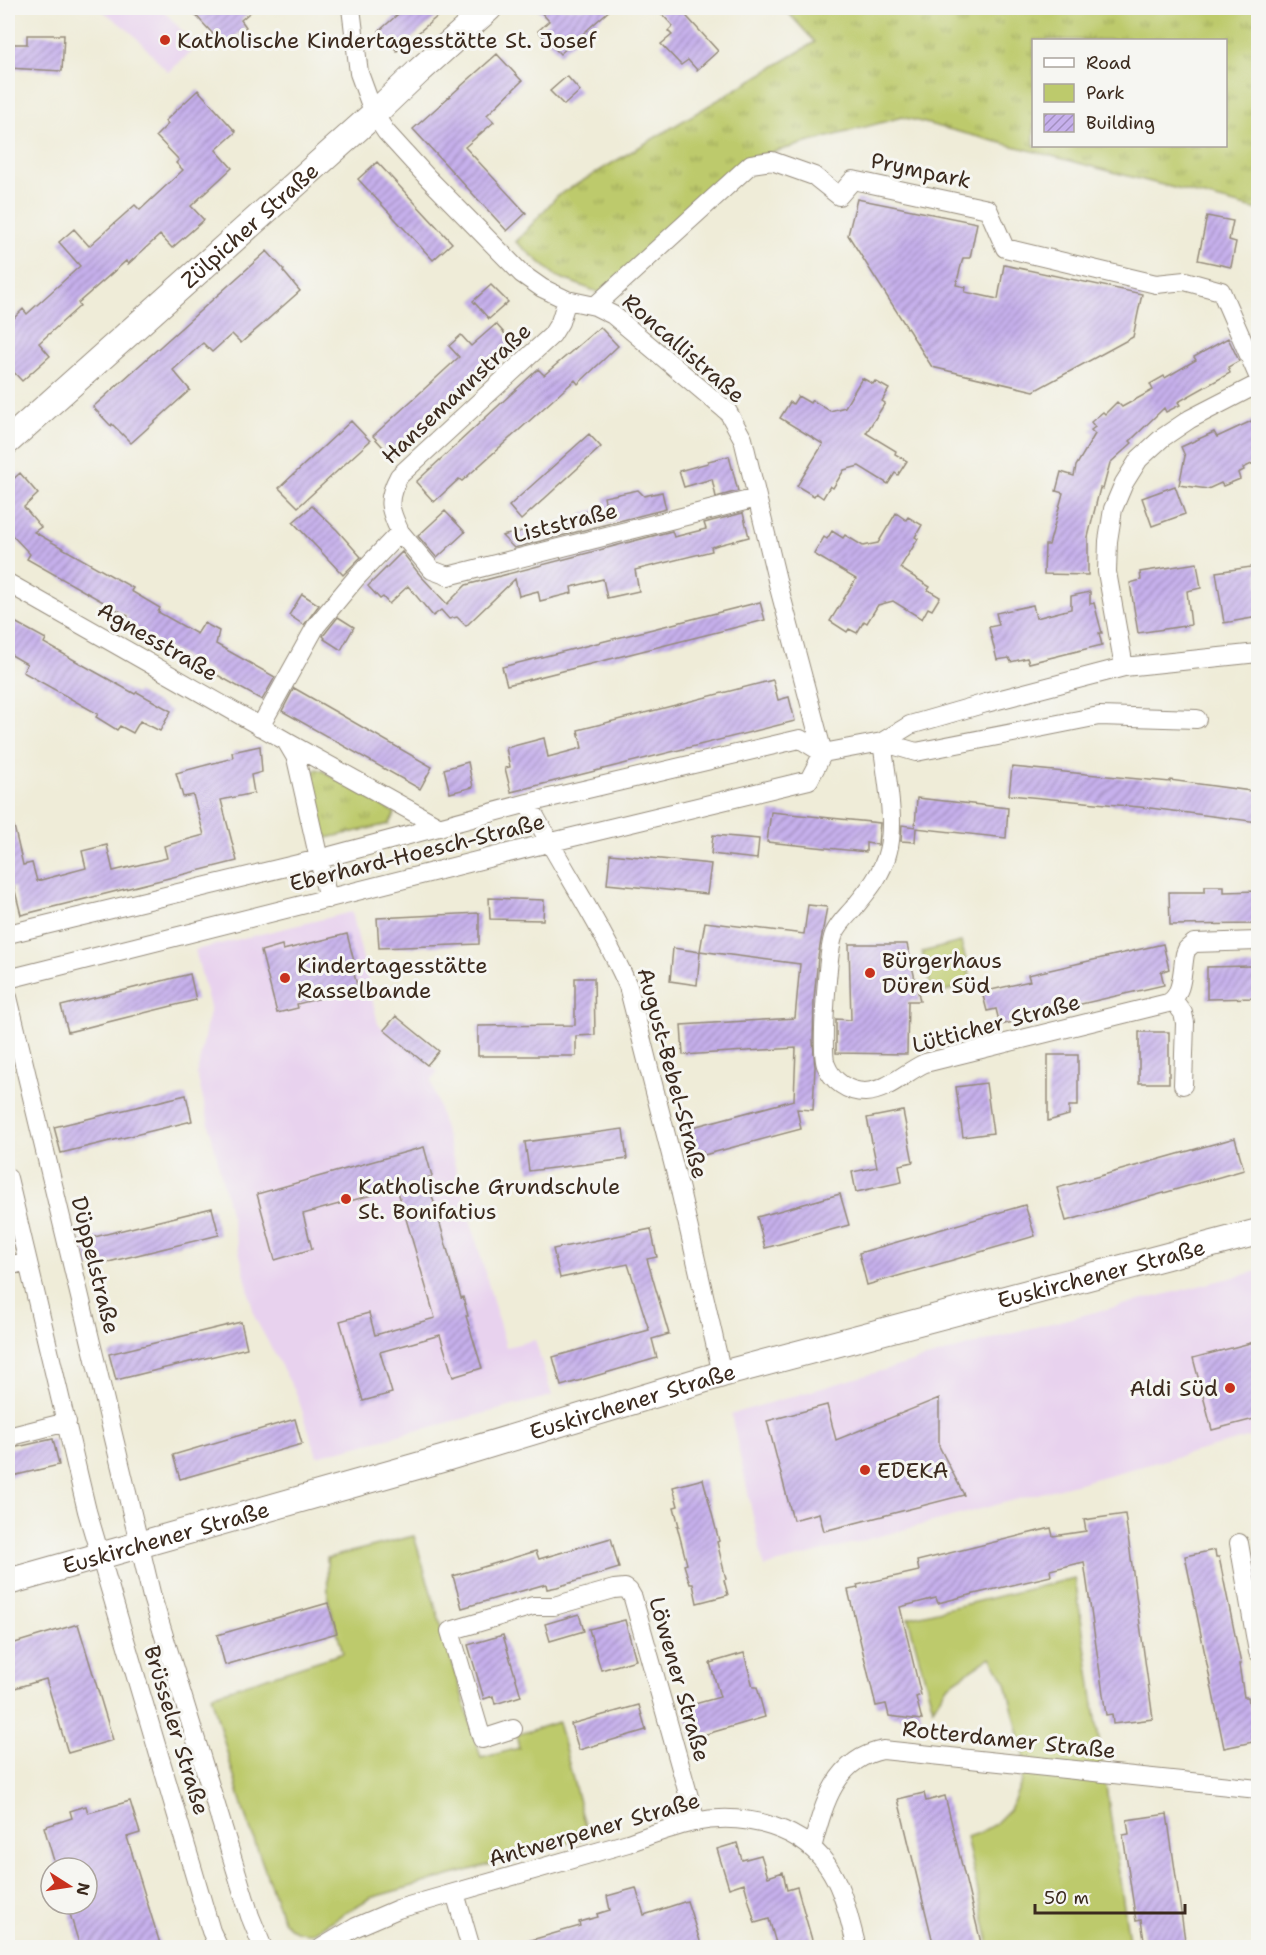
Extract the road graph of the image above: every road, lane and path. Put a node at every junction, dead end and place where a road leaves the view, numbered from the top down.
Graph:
1 (351, 8) edge
2 (489, 8) edge
3 (374, 114) junction
4 (567, 300) junction
5 (595, 306) junction
6 (1258, 376) edge
7 (1258, 384) edge
8 (8, 441) edge
9 (757, 498) junction
10 (400, 532) junction
11 (8, 583) edge
12 (1258, 653) edge
13 (1124, 667) junction
14 (1197, 719) dead end
15 (260, 727) junction
16 (286, 741) junction
17 (882, 742) junction
18 (823, 753) junction
19 (528, 803) junction
20 (440, 827) junction
21 (548, 843) junction
22 (319, 859) junction
23 (328, 899) junction
24 (8, 934) edge
25 (1258, 940) edge
26 (8, 979) edge
27 (8, 997) edge
28 (1174, 1000) junction
29 (1183, 1085) dead end
30 (8, 1178) edge
31 (1258, 1232) edge
32 (27, 1261) junction
33 (8, 1266) edge
34 (722, 1374) junction
35 (67, 1422) junction
36 (8, 1437) edge
37 (1239, 1543) dead end
38 (140, 1545) junction
39 (102, 1557) junction
40 (8, 1582) edge
41 (1258, 1652) edge
42 (513, 1729) dead end
43 (1258, 1789) edge
44 (696, 1822) junction
45 (812, 1848) junction
46 (455, 1893) junction
47 (219, 1947) edge
48 (263, 1947) edge
49 (321, 1947) edge
50 (471, 1947) edge
51 (857, 1947) edge

1 - 3 street, Roncallistraße
2 - 3 street, Zülpicher Straße
3 - 4 street, Roncallistraße
3 - 8 street, Zülpicher Straße
4 - 5 street, Roncallistraße
4 - 10 street, Hansemannstraße
5 - 6 street, Prympark
5 - 9 street, Roncallistraße
7 - 13 street
9 - 10 street, Liststraße
9 - 18 street, Roncallistraße
10 - 15 street
11 - 15 street, Agnesstraße
12 - 13 street
13 - 17 street
14 - 17 street
15 - 16 street, Agnesstraße
16 - 20 street, Agnesstraße
16 - 22 street
17 - 18 street
17 - 28 street, Lütticher Straße
18 - 19 street, Eberhard-Hoesch-Straße
18 - 21 street, Eberhard-Hoesch-Straße
19 - 20 street, Eberhard-Hoesch-Straße
19 - 21 street, August-Bebel-Straße
20 - 22 street, Eberhard-Hoesch-Straße
21 - 23 street, Eberhard-Hoesch-Straße
21 - 34 street, August-Bebel-Straße
22 - 23 street
22 - 24 street, Eberhard-Hoesch-Straße
23 - 26 street, Eberhard-Hoesch-Straße
25 - 28 street
27 - 38 street, Düppelstraße
28 - 29 street
30 - 32 street
31 - 34 street, Euskirchener Straße
32 - 33 street
32 - 35 street
34 - 38 street, Euskirchener Straße
35 - 36 street
35 - 39 street, Brüsseler Straße
37 - 41 street
38 - 39 street, Euskirchener Straße
38 - 48 street, Brüsseler Straße
39 - 40 street, Euskirchener Straße
39 - 47 street, Brüsseler Straße
42 - 44 street, Löwener Straße
43 - 45 street, Rotterdamer Straße
44 - 45 street, Antwerpener Straße
44 - 46 street, Antwerpener Straße
45 - 51 street, Antwerpener Straße
46 - 49 street, Antwerpener Straße
46 - 50 street

